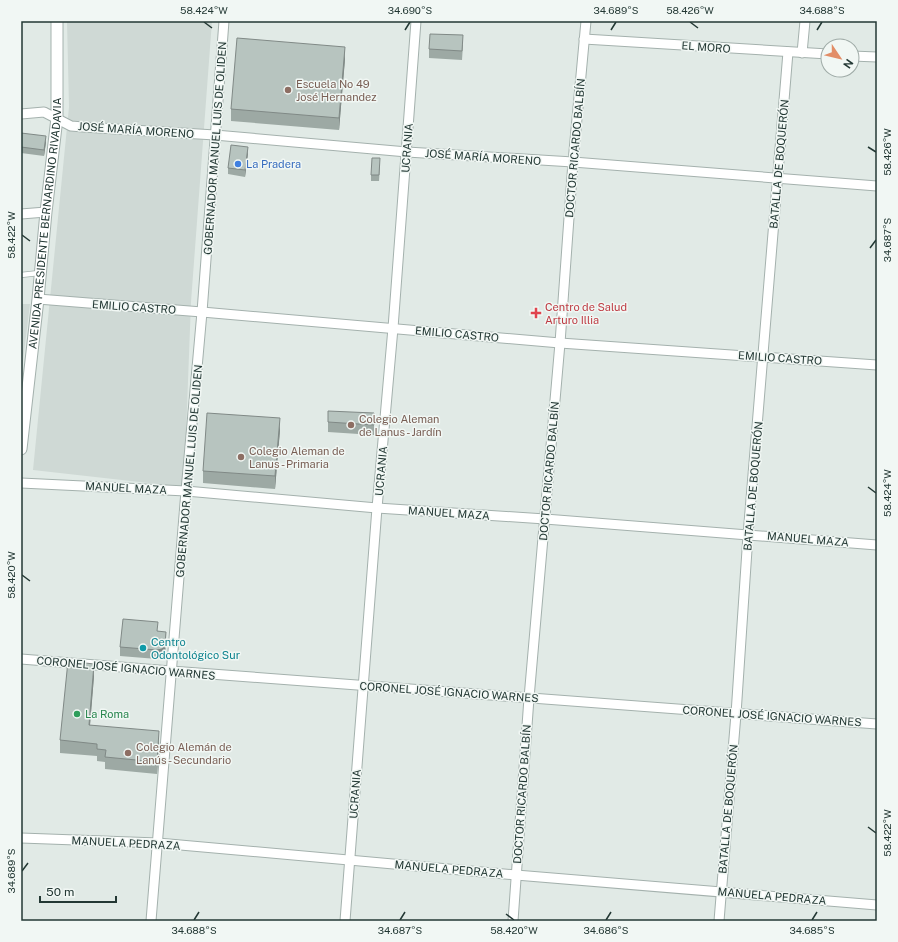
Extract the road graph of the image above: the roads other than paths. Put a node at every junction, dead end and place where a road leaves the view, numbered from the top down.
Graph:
1 (57, 21) edge
2 (224, 21) edge
3 (416, 21) edge
4 (586, 21) edge
5 (805, 21) edge
6 (584, 39) junction
7 (788, 52) junction
8 (802, 53) junction
9 (820, 54) edge
10 (860, 56) edge
11 (877, 57) edge
12 (21, 114) edge
13 (57, 118) junction
14 (215, 135) junction
15 (407, 152) junction
16 (573, 162) junction
17 (778, 179) junction
18 (877, 186) edge
19 (46, 212) junction
20 (21, 214) edge
21 (40, 273) junction
22 (21, 275) edge
23 (38, 299) junction
24 (202, 312) junction
25 (393, 328) junction
26 (560, 343) junction
27 (763, 357) junction
28 (877, 365) edge
29 (21, 449) edge
30 (21, 483) edge
31 (186, 491) junction
32 (377, 508) junction
33 (545, 519) junction
34 (748, 535) junction
35 (877, 545) edge
36 (21, 659) edge
37 (172, 671) junction
38 (364, 686) junction
39 (529, 698) junction
40 (736, 714) junction
41 (877, 724) edge
42 (21, 838) edge
43 (158, 843) junction
44 (350, 860) junction
45 (516, 875) junction
46 (721, 892) junction
47 (877, 904) edge
48 (151, 921) edge
49 (345, 921) edge
50 (513, 921) edge
51 (719, 921) edge

1 - 13 street, AVENIDA PRESIDENTE BERNARDINO RIVADAVIA
2 - 14 street, GOBERNADOR MANUEL LUIS DE OLIDEN
3 - 15 street, UCRANIA
4 - 6 street, DOCTOR RICARDO BALBÍN
5 - 8 street
6 - 7 street, EL MORO
6 - 16 street, DOCTOR RICARDO BALBÍN
7 - 8 street, EL MORO
7 - 17 street, BATALLA DE BOQUERÓN
8 - 9 street, EL MORO
10 - 11 street
12 - 13 street, JOSÉ MARÍA MORENO
13 - 14 street, JOSÉ MARÍA MORENO
13 - 19 street, AVENIDA PRESIDENTE BERNARDINO RIVADAVIA
14 - 15 street, JOSÉ MARÍA MORENO
14 - 24 street, GOBERNADOR MANUEL LUIS DE OLIDEN
15 - 16 street, JOSÉ MARÍA MORENO
15 - 25 street, UCRANIA
16 - 17 street, JOSÉ MARÍA MORENO
16 - 26 street, DOCTOR RICARDO BALBÍN
17 - 18 street, JOSÉ MARÍA MORENO
17 - 27 street, BATALLA DE BOQUERÓN
19 - 20 street
19 - 21 street, AVENIDA PRESIDENTE BERNARDINO RIVADAVIA
21 - 22 lane
21 - 23 street, AVENIDA PRESIDENTE BERNARDINO RIVADAVIA
23 - 24 street, EMILIO CASTRO
23 - 29 street, AVENIDA PRESIDENTE BERNARDINO RIVADAVIA
24 - 25 street, EMILIO CASTRO
24 - 31 street, GOBERNADOR MANUEL LUIS DE OLIDEN
25 - 26 street, EMILIO CASTRO
25 - 32 street, UCRANIA
26 - 27 street, EMILIO CASTRO
26 - 33 street, DOCTOR RICARDO BALBÍN
27 - 28 street, EMILIO CASTRO
27 - 34 street, BATALLA DE BOQUERÓN
30 - 31 street, MANUEL MAZA
31 - 32 street, MANUEL MAZA
31 - 37 street, GOBERNADOR MANUEL LUIS DE OLIDEN
32 - 33 street, MANUEL MAZA
32 - 38 street, UCRANIA
33 - 34 street, MANUEL MAZA
33 - 39 street, DOCTOR RICARDO BALBÍN
34 - 35 street, MANUEL MAZA
34 - 40 street, BATALLA DE BOQUERÓN
36 - 37 street, CORONEL JOSÉ IGNACIO WARNES
37 - 38 street, CORONEL JOSÉ IGNACIO WARNES
37 - 43 street, GOBERNADOR MANUEL LUIS DE OLIDEN
38 - 39 street, CORONEL JOSÉ IGNACIO WARNES
38 - 44 street, UCRANIA
39 - 40 street, CORONEL JOSÉ IGNACIO WARNES
39 - 45 street, DOCTOR RICARDO BALBÍN
40 - 41 street, CORONEL JOSÉ IGNACIO WARNES
40 - 46 street, BATALLA DE BOQUERÓN
42 - 43 street, MANUELA PEDRAZA
43 - 44 street, MANUELA PEDRAZA
43 - 48 street, GOBERNADOR MANUEL LUIS DE OLIDEN
44 - 45 street, MANUELA PEDRAZA
44 - 49 street, UCRANIA
45 - 46 street, MANUELA PEDRAZA
45 - 50 street, DOCTOR RICARDO BALBÍN
46 - 47 street, MANUELA PEDRAZA
46 - 51 street, BATALLA DE BOQUERÓN

